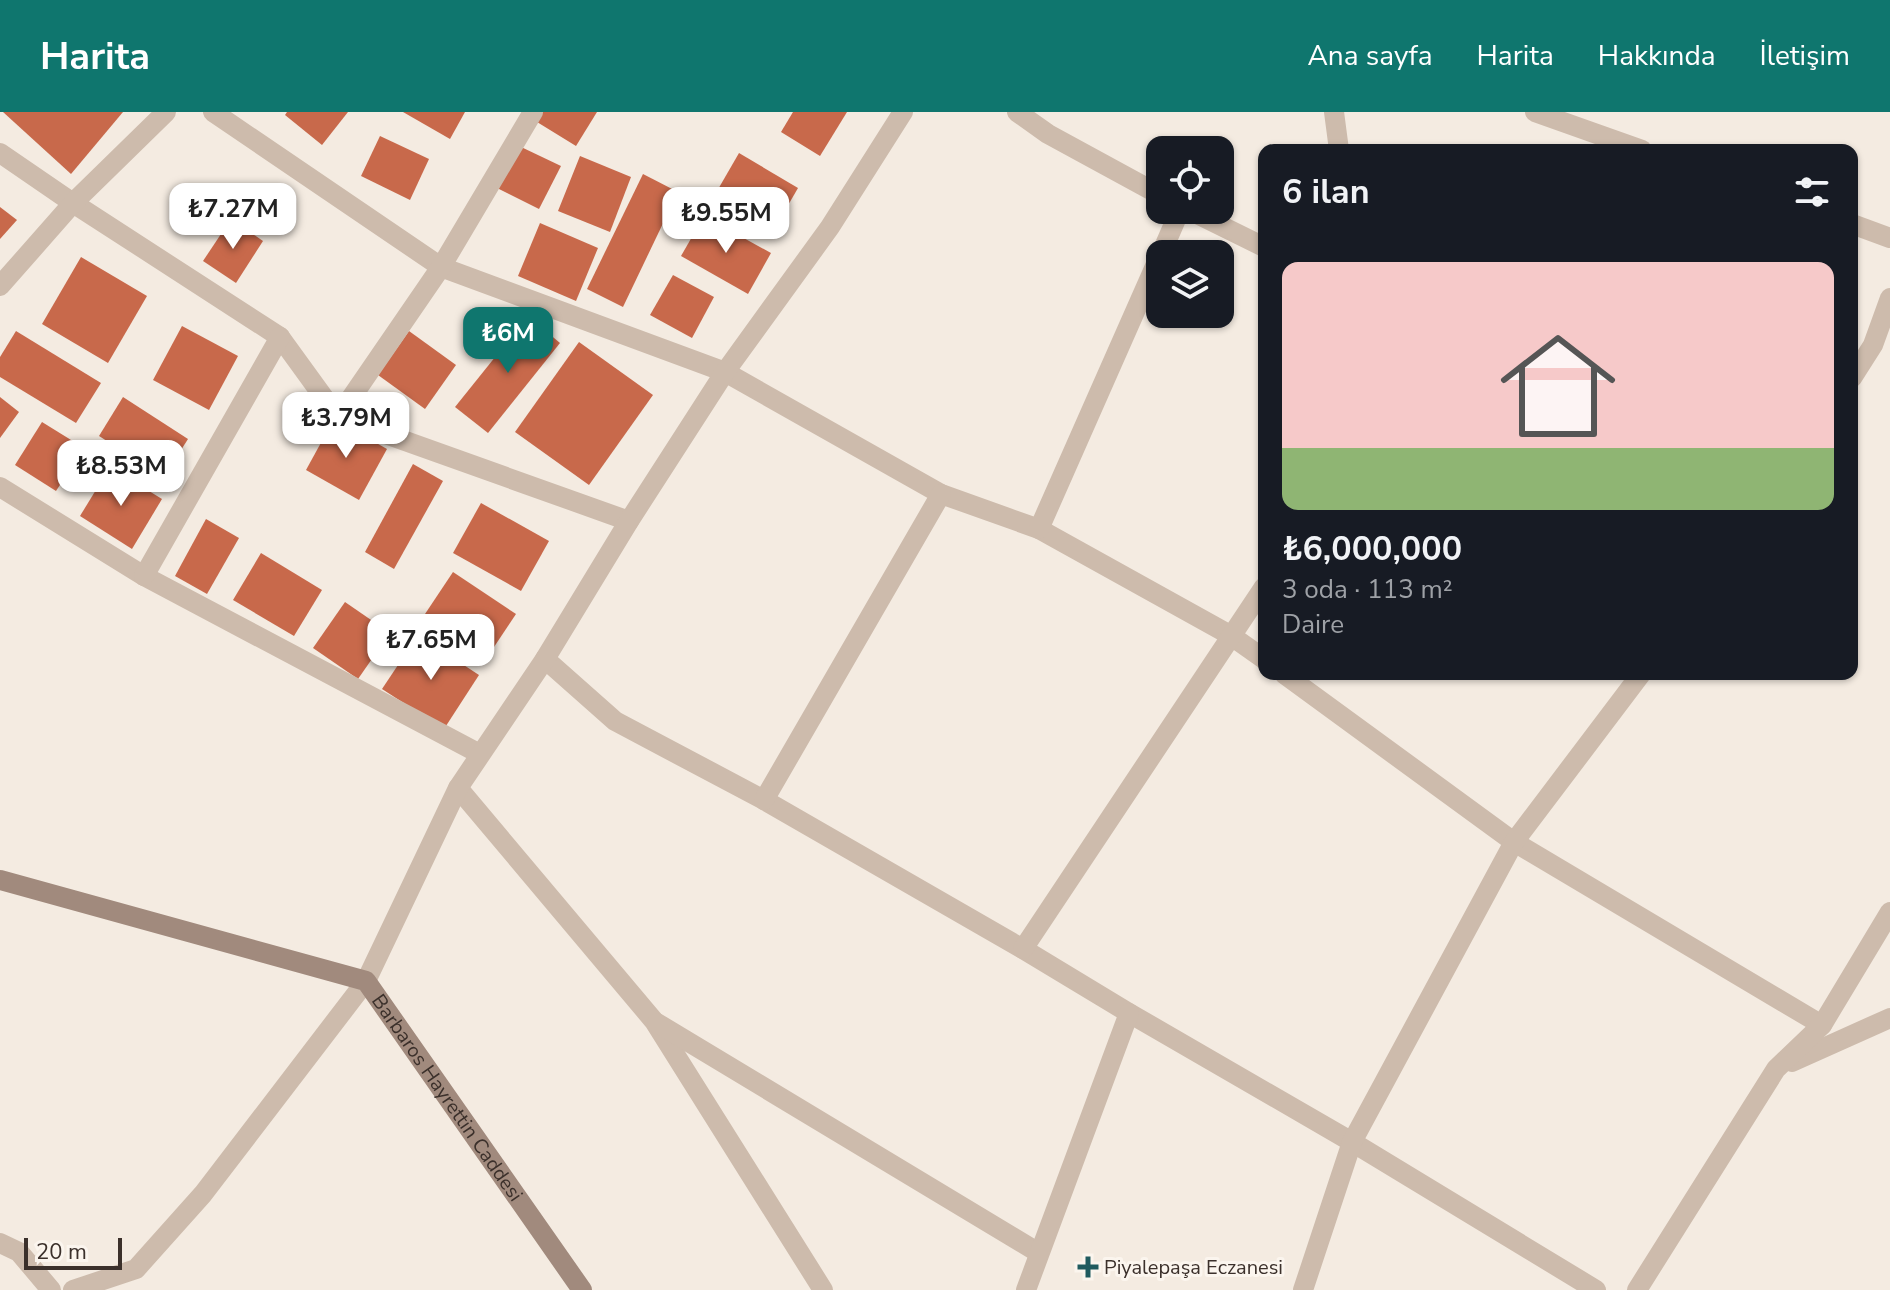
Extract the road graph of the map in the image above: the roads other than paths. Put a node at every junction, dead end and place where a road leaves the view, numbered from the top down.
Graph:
1 (166, 112) edge
2 (213, 112) edge
3 (533, 112) edge
4 (903, 112) edge
5 (1017, 112) edge
6 (1334, 112) edge
7 (1535, 112) edge
8 (1338, 144) edge
9 (1625, 144) edge
10 (0, 153) edge
11 (1146, 187) edge
12 (73, 203) junction
13 (1217, 224) edge
14 (1858, 226) edge
15 (1890, 238) edge
16 (1258, 244) edge
17 (441, 267) junction
18 (0, 286) edge
19 (1146, 287) edge
20 (1890, 298) edge
21 (280, 337) junction
22 (1882, 342) edge
23 (1858, 343) edge
24 (1858, 371) edge
25 (725, 372) junction
26 (338, 417) junction
27 (0, 487) edge
28 (941, 494) junction
29 (629, 521) junction
30 (1039, 529) junction
31 (144, 576) junction
32 (1258, 595) edge
33 (1230, 635) junction
34 (1258, 655) edge
35 (545, 659) junction
36 (1292, 680) edge
37 (1636, 680) edge
38 (480, 754) junction
39 (458, 788) junction
40 (764, 800) junction
41 (1514, 842) junction
42 (0, 880) edge
43 (1890, 912) edge
44 (1023, 949) junction
45 (366, 981) junction
46 (1129, 1013) junction
47 (1890, 1018) edge
48 (654, 1021) junction
49 (1822, 1025) junction
50 (1776, 1069) junction
51 (1352, 1142) junction
52 (0, 1243) edge
53 (1039, 1253) junction
54 (51, 1290) edge
55 (73, 1290) edge
56 (582, 1290) edge
57 (823, 1290) edge
58 (1026, 1290) edge
59 (1303, 1290) edge
60 (1596, 1290) edge
61 (1637, 1290) edge

1 - 12 street
2 - 17 street
3 - 17 street
4 - 25 street
5 - 11 street
6 - 8 street
7 - 9 street
10 - 12 street
12 - 18 street
12 - 21 street
13 - 16 street
14 - 15 street
17 - 25 street
17 - 26 street
19 - 30 street
20 - 22 street
21 - 26 street
21 - 31 street
22 - 23 street
22 - 24 street
25 - 28 street
25 - 29 street
26 - 29 street
27 - 31 street
28 - 30 street
28 - 40 street
29 - 35 street
30 - 33 street
31 - 38 street
32 - 33 street
33 - 34 street
33 - 44 street
35 - 38 street
35 - 40 street
36 - 41 street
37 - 41 street
38 - 39 street
39 - 45 street
39 - 48 street
40 - 44 street
41 - 49 street
41 - 51 street
42 - 45 street, Barbaros Hayrettin Caddesi
43 - 49 street
44 - 46 street
45 - 55 street
45 - 56 street, Barbaros Hayrettin Caddesi
46 - 51 street
46 - 53 street
47 - 50 street
48 - 53 street
48 - 57 street
49 - 50 street
50 - 61 street
51 - 59 street
51 - 60 street
52 - 54 street
53 - 58 street

